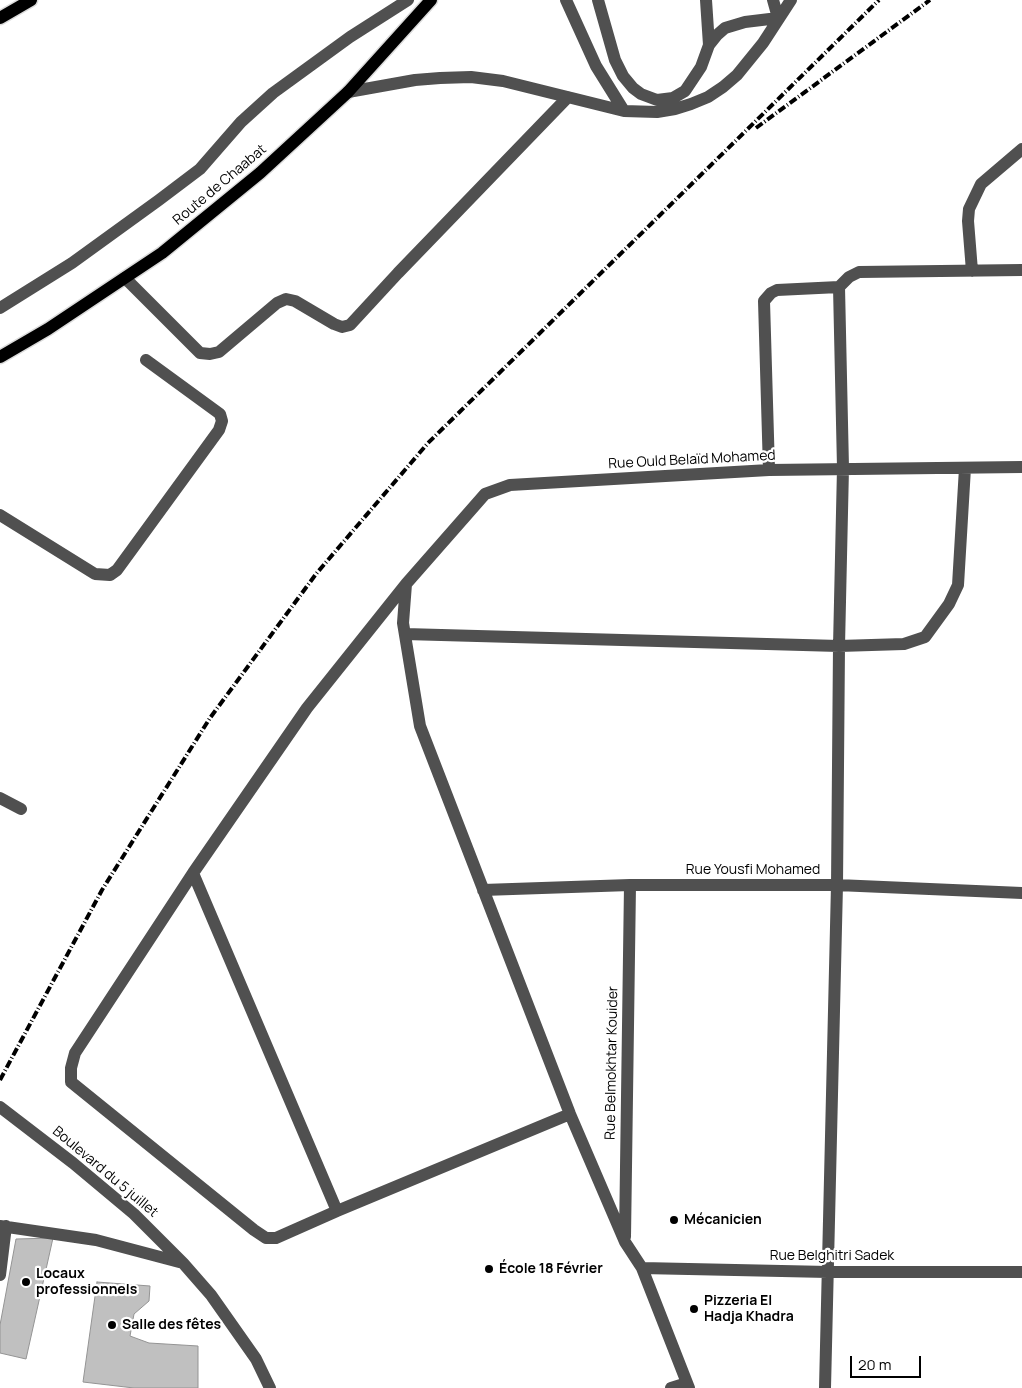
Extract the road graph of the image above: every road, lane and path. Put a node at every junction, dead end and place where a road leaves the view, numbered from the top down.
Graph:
1 (32, 0) edge
2 (408, 0) edge
3 (430, 0) edge
4 (566, 0) edge
5 (598, 0) edge
6 (706, 0) edge
7 (773, 0) edge
8 (790, 0) edge
9 (0, 18) edge
10 (778, 18) junction
11 (709, 45) junction
12 (348, 92) junction
13 (568, 97) junction
14 (624, 111) junction
15 (1022, 149) edge
16 (1022, 270) edge
17 (972, 271) junction
18 (125, 278) junction
19 (839, 287) junction
20 (0, 308) edge
21 (0, 358) edge
22 (146, 360) dead end
23 (843, 468) junction
24 (965, 468) junction
25 (1022, 468) edge
26 (769, 470) junction
27 (0, 515) edge
28 (406, 584) junction
29 (405, 634) junction
30 (839, 646) junction
31 (0, 798) edge
32 (21, 809) dead end
33 (193, 873) junction
34 (837, 884) junction
35 (630, 885) junction
36 (483, 890) junction
37 (1022, 893) edge
38 (5, 1111) edge
39 (570, 1114) junction
40 (337, 1211) junction
41 (3, 1226) edge
42 (625, 1242) junction
43 (183, 1263) junction
44 (642, 1268) junction
45 (828, 1272) junction
46 (1022, 1272) edge
47 (0, 1275) edge
48 (688, 1385) edge
49 (270, 1388) edge
50 (671, 1388) edge
51 (825, 1388) edge

1 - 9 main road
2 - 20 street
3 - 12 main road, Route de Chaabat
4 - 14 street
5 - 11 street
6 - 11 street
7 - 10 street
8 - 10 street
10 - 11 street
10 - 14 street
12 - 13 street
12 - 18 main road, Route de Chaabat
13 - 14 street
13 - 18 street
15 - 17 street
16 - 17 street
17 - 19 street
18 - 21 main road, Route de Chaabat
19 - 23 street
19 - 26 street
22 - 27 street
23 - 24 street, Rue Ould Belaïd Mohamed
23 - 26 street, Rue Ould Belaïd Mohamed
23 - 30 street
24 - 25 street, Rue Ould Belaïd Mohamed
24 - 30 street
26 - 28 street, Rue Ould Belaïd Mohamed
28 - 29 street
28 - 33 street, Rue Ould Belaïd Mohamed
29 - 30 street
29 - 36 street
30 - 34 street
31 - 32 street
33 - 40 street
33 - 40 street, Rue Ould Belaïd Mohamed
34 - 35 street, Rue Yousfi Mohamed
34 - 37 street, Rue Yousfi Mohamed
34 - 45 street
35 - 36 street, Rue Yousfi Mohamed
35 - 42 street, Rue Belmokhtar Kouider
36 - 39 street
38 - 43 street, Boulevard du 5 juillet
39 - 40 street
39 - 42 street
41 - 43 street
41 - 47 street
42 - 44 street
43 - 49 street, Boulevard du 5 juillet
44 - 45 street, Rue Belghitri Sadek
44 - 48 street
45 - 46 street, Rue Belghitri Sadek
45 - 51 street
48 - 50 street

